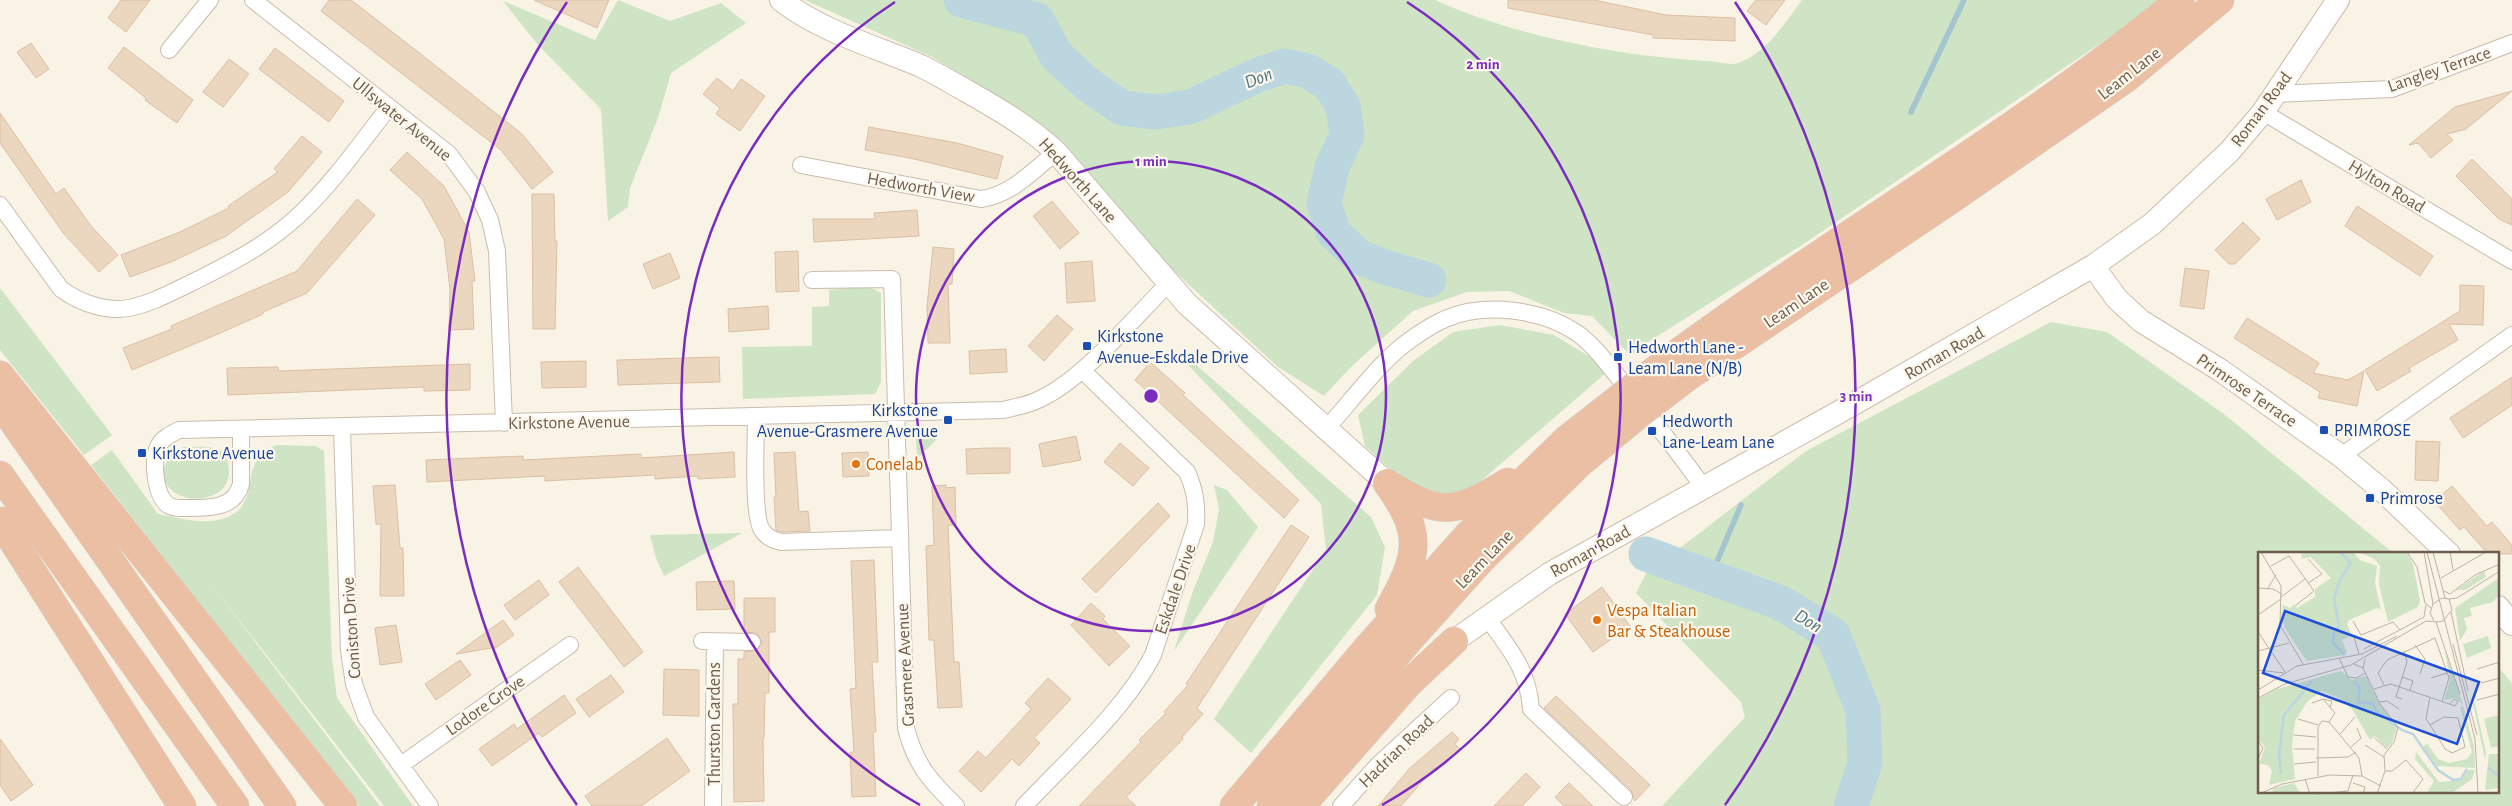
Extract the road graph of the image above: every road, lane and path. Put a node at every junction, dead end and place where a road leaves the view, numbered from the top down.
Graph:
1 (210, 0) edge
2 (253, 0) edge
3 (2180, 0) edge
4 (2220, 0) edge
5 (2338, 0) edge
6 (787, 5) edge
7 (2512, 43) edge
8 (169, 50) dead end
9 (2268, 103) junction
10 (389, 107) junction
11 (1056, 152) junction
12 (801, 165) dead end
13 (0, 205) edge
14 (2512, 261) edge
15 (2094, 266) junction
16 (812, 280) dead end
17 (1168, 284) junction
18 (2512, 336) edge
19 (1680, 367) junction
20 (1082, 370) junction
21 (0, 375) edge
22 (0, 403) edge
23 (898, 413) junction
24 (756, 416) junction
25 (504, 423) junction
26 (342, 428) junction
27 (1326, 429) junction
28 (241, 430) junction
29 (2341, 456) junction
30 (1543, 461) junction
31 (0, 474) edge
32 (1386, 483) junction
33 (1704, 488) junction
34 (0, 521) edge
35 (900, 538) junction
36 (2446, 552) edge
37 (2500, 609) edge
38 (1486, 616) junction
39 (2512, 624) edge
40 (1454, 641) joint
41 (752, 642) dead end
42 (570, 645) dead end
43 (1367, 648) junction
44 (1451, 698) dead end
45 (401, 765) junction
46 (1624, 797) dead end
47 (182, 806) edge
48 (235, 806) edge
49 (282, 806) edge
50 (343, 806) edge
51 (430, 806) edge
52 (713, 806) edge
53 (956, 806) edge
54 (1024, 806) edge
55 (1234, 806) edge
56 (1270, 806) edge
57 (1301, 806) edge
58 (1341, 806) edge

1 - 8 street
2 - 10 street, Ullswater Avenue
3 - 19 highway, Leam Lane
4 - 19 highway, Leam Lane
5 - 9 street, Roman Road
6 - 11 street, Hedworth Lane
7 - 9 street, Langley Terrace
9 - 14 street, Hylton Road
9 - 15 street, Roman Road
10 - 13 street
10 - 25 street, Ullswater Avenue
11 - 12 street, Hedworth View
11 - 17 street, Hedworth Lane
15 - 29 street, Primrose Terrace
15 - 33 street, Roman Road
16 - 23 street
17 - 20 street, Kirkstone Avenue
17 - 27 street, Hedworth Lane
18 - 29 street
19 - 30 highway, Leam Lane, bridge
19 - 56 highway, Leam Lane, bridge
20 - 23 street, Kirkstone Avenue
20 - 54 street, Eskdale Drive
21 - 50 highway
22 - 49 highway
23 - 24 street, Kirkstone Avenue
23 - 35 street, Grasmere Avenue
24 - 25 street, Kirkstone Avenue
24 - 35 street
25 - 26 street, Kirkstone Avenue
26 - 28 street, Kirkstone Avenue
26 - 45 street, Coniston Drive
27 - 32 street, Hedworth Lane
27 - 33 street
28 - 28 street, Kirkstone Avenue
29 - 36 street, Primrose Terrace
30 - 32 highway
30 - 43 highway, Leam Lane
31 - 48 highway
32 - 43 highway
33 - 38 street, Roman Road
34 - 47 highway
35 - 53 street, Grasmere Avenue
37 - 39 street
38 - 40 street, Roman Road
38 - 46 street
40 - 57 highway
41 - 52 street, Thurston Gardens
42 - 45 street, Lodore Grove
43 - 55 highway, Leam Lane
44 - 58 street, Hadrian Road
45 - 51 street, Coniston Drive

